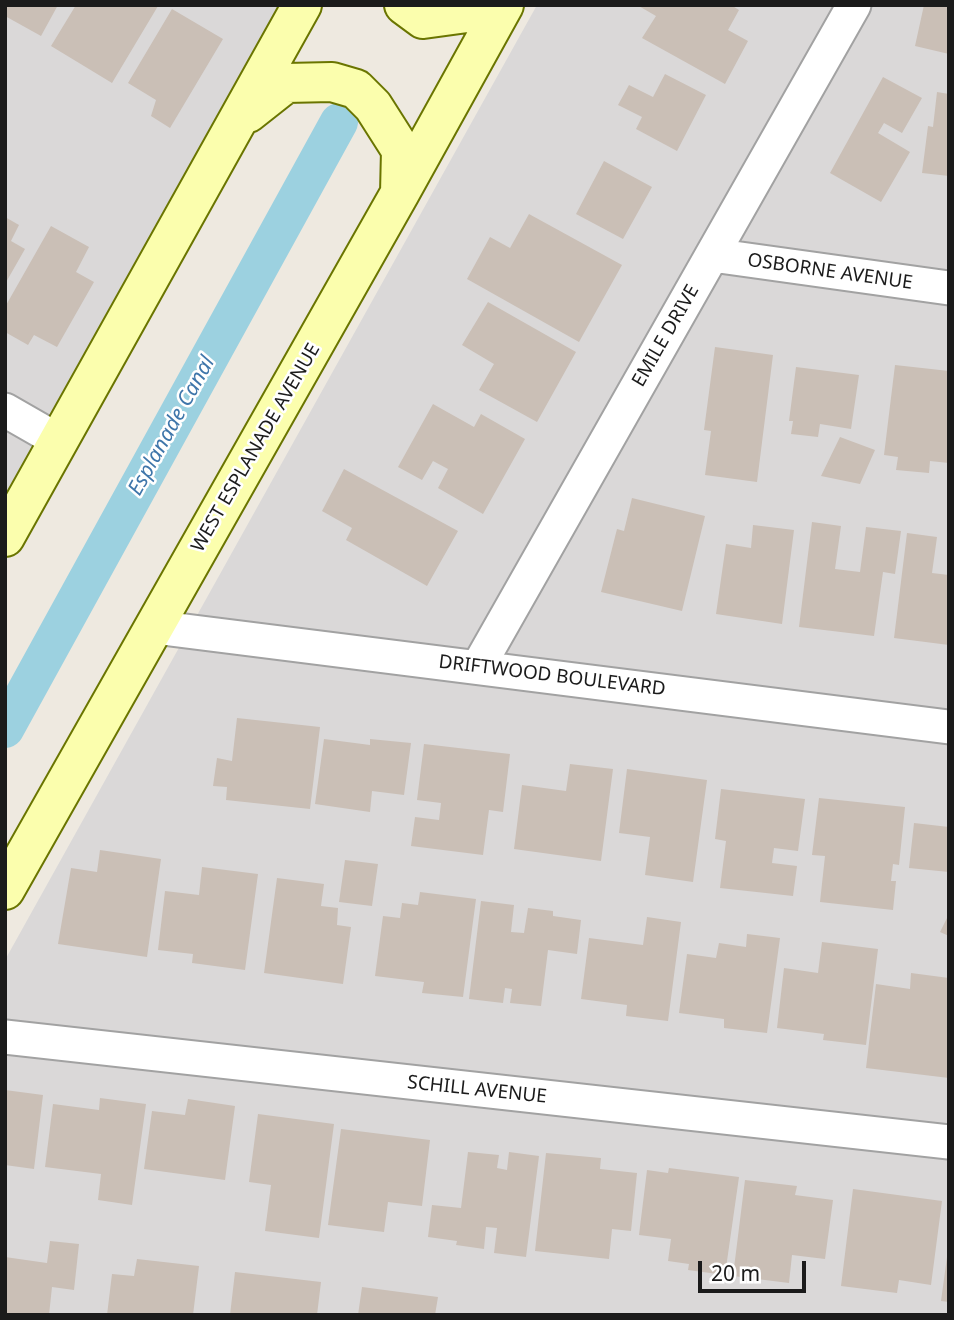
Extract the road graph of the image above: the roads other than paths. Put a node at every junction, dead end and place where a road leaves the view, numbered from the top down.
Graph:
1 (302, 5) edge
2 (404, 5) edge
3 (476, 5) edge
4 (504, 5) edge
5 (854, 5) edge
6 (237, 122) junction
7 (400, 193) junction
8 (712, 256) junction
9 (949, 288) edge
10 (5, 410) edge
11 (59, 441) junction
12 (5, 537) edge
13 (155, 627) junction
14 (478, 667) junction
15 (949, 727) edge
16 (5, 890) edge
17 (5, 1037) edge
18 (949, 1142) edge

1 - 6 main road
2 - 3 main road
4 - 7 main road, WEST ESPLANADE AVENUE
5 - 8 street, EMILE DRIVE
6 - 7 main road
6 - 11 main road
7 - 13 main road, WEST ESPLANADE AVENUE
8 - 9 street, OSBORNE AVENUE
8 - 14 street, EMILE DRIVE
10 - 11 street
11 - 12 main road
13 - 14 street, DRIFTWOOD BOULEVARD
13 - 16 main road, WEST ESPLANADE AVENUE
14 - 15 street, DRIFTWOOD BOULEVARD
17 - 18 street, SCHILL AVENUE

